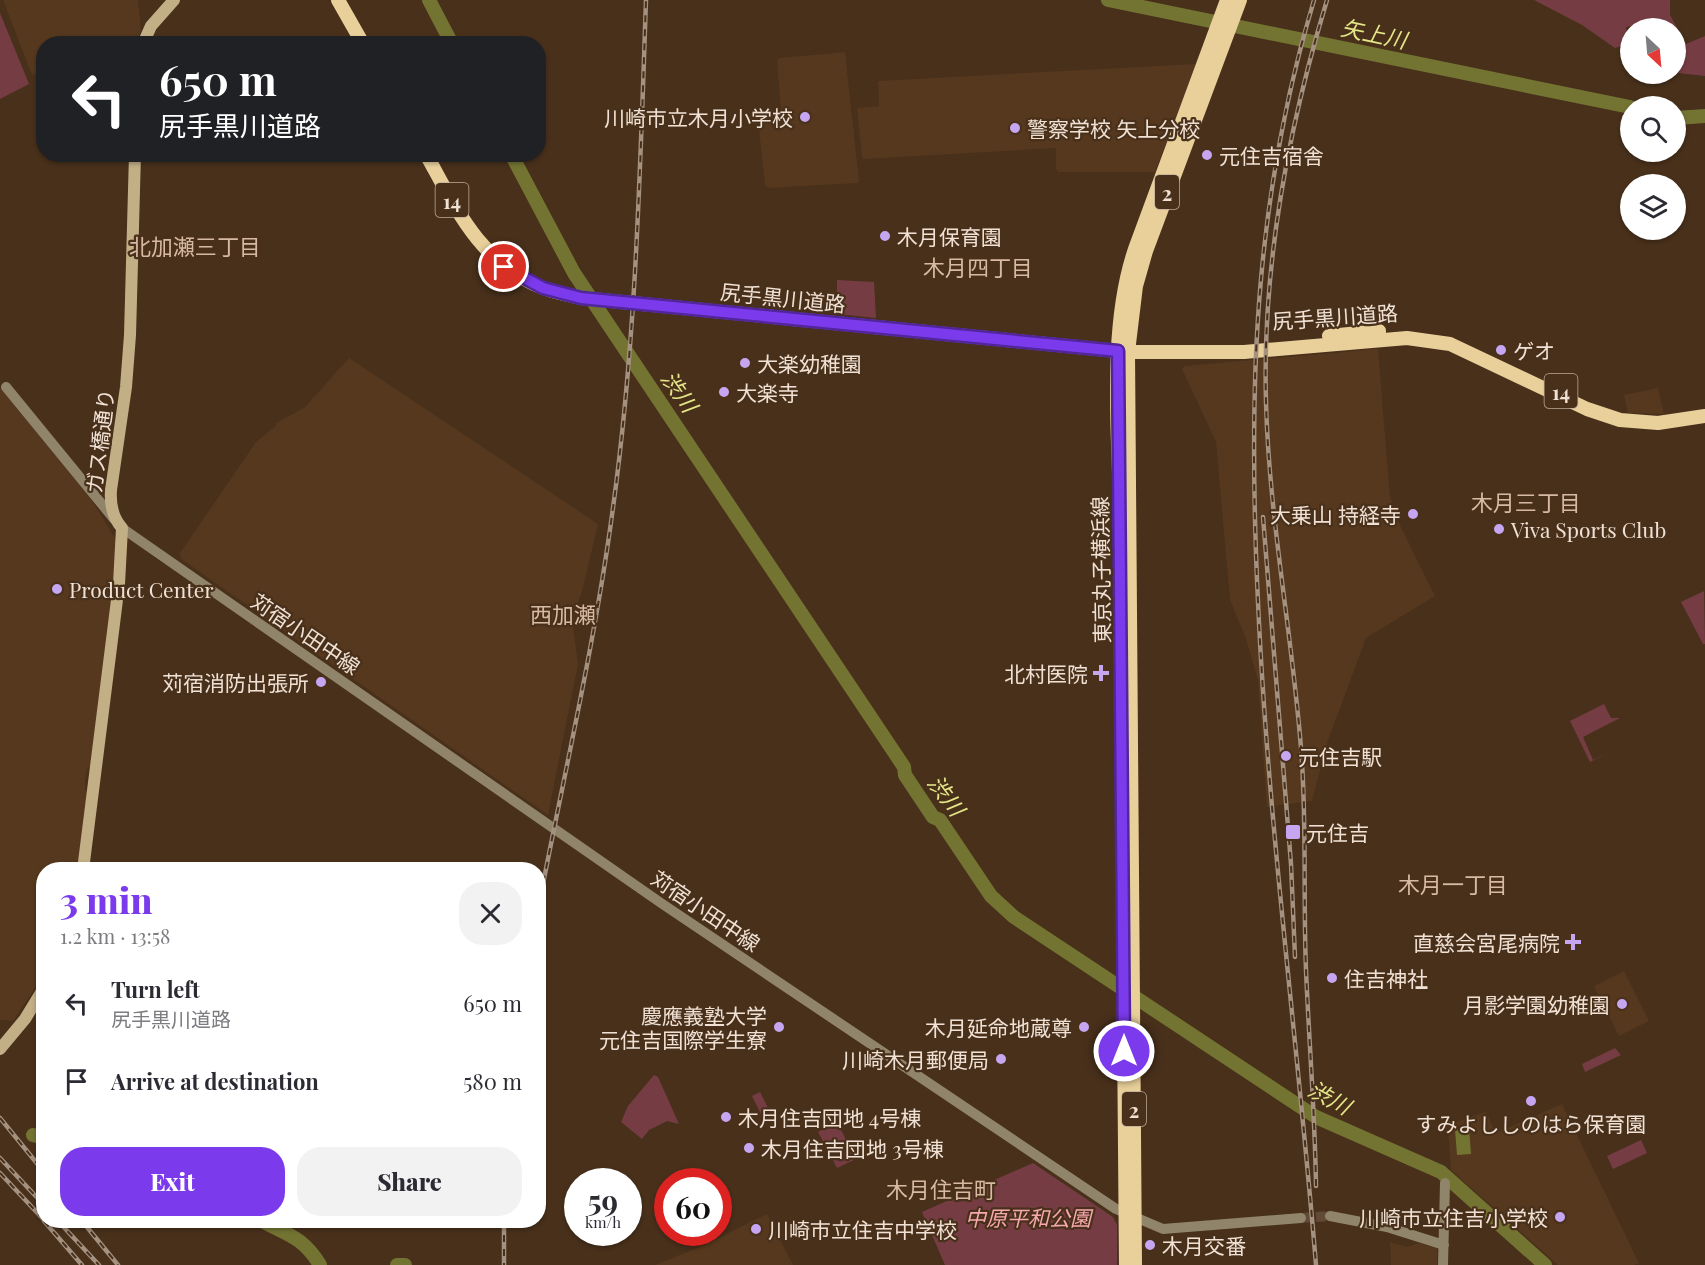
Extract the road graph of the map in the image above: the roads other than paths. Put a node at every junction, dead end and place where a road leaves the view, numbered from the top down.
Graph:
1 (174, 0) edge
2 (338, 0) edge
3 (1240, 0) edge
4 (1228, 10) edge
5 (147, 36) edge
6 (358, 36) edge
7 (135, 162) edge
8 (431, 162) edge
9 (1123, 352) junction
10 (6, 387) dead end
11 (1705, 414) edge
12 (119, 525) junction
13 (84, 862) edge
14 (36, 1001) edge
15 (0, 1049) edge
16 (1445, 1183) dead end
17 (1130, 1215) junction
18 (1330, 1216) tunnel mouth
19 (1301, 1218) tunnel mouth
20 (1444, 1245) junction
21 (1126, 1265) edge
22 (1136, 1265) edge
23 (1443, 1265) edge

1 - 5 main road
2 - 6 main road
3 - 4 main road, 東京丸子横浜線 / 2
4 - 9 main road, 東京丸子横浜線 / 2
7 - 12 main road, ガス橋通り
8 - 9 main road, 尻手黒川道路 / 14
9 - 11 main road, 尻手黒川道路 / 14
9 - 17 main road, 東京丸子横浜線 / 2
10 - 12 street, 苅宿小田中線
12 - 13 main road, ガス橋通り
12 - 17 street, 苅宿小田中線
14 - 15 main road
16 - 20 street
17 - 19 street, 苅宿小田中線
17 - 21 main road, 東京丸子横浜線 / 2
17 - 22 main road, 2
18 - 20 street
20 - 23 street

